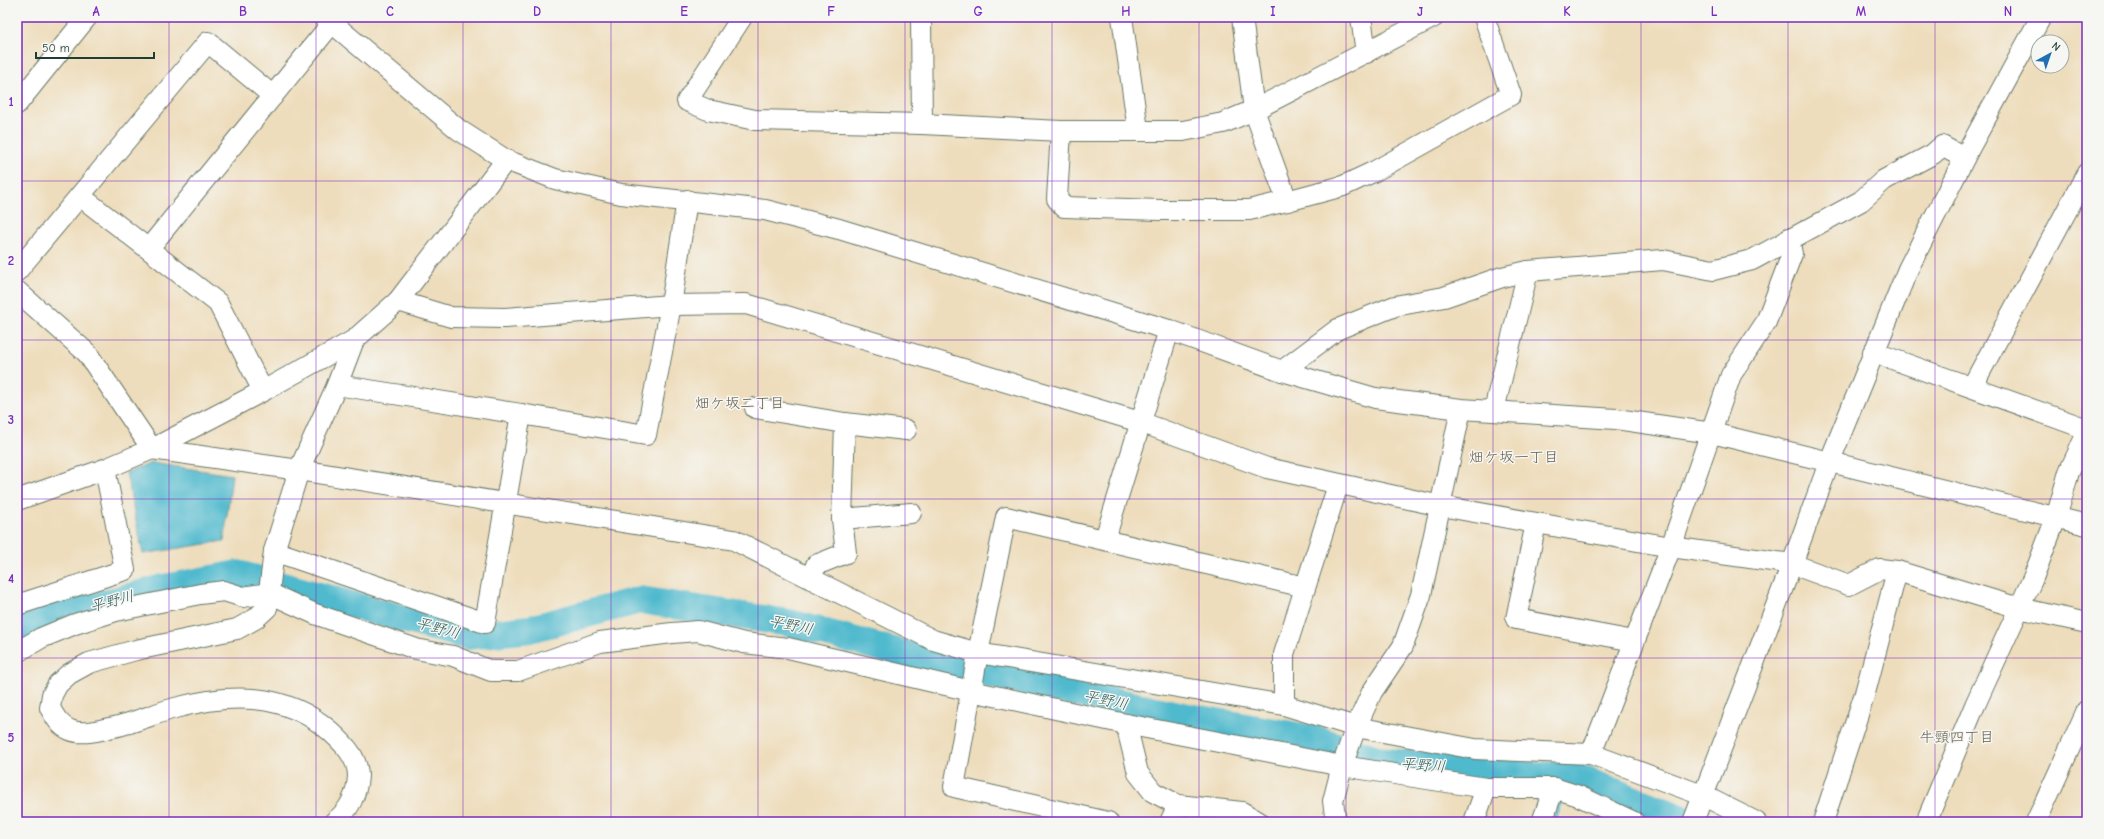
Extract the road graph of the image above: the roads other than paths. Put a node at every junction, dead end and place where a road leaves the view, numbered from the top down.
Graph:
1 (87, 17) edge
2 (742, 17) edge
3 (921, 17) edge
4 (1122, 17) edge
5 (1242, 17) edge
6 (1361, 17) edge
7 (1434, 17) edge
8 (1484, 17) edge
9 (2041, 17) edge
10 (329, 20) edge
11 (1366, 53) junction
12 (273, 96) junction
13 (17, 104) edge
14 (1254, 110) junction
15 (922, 124) junction
16 (1138, 130) junction
17 (1061, 131) junction
18 (1964, 158) junction
19 (506, 160) junction
20 (2086, 177) edge
21 (80, 196) junction
22 (687, 200) junction
23 (1287, 201) junction
24 (1789, 238) junction
25 (149, 248) junction
26 (17, 271) edge
27 (1528, 271) junction
28 (17, 291) edge
29 (398, 302) junction
30 (671, 305) junction
31 (1169, 330) junction
32 (354, 340) junction
33 (1873, 352) junction
34 (1282, 371) junction
35 (337, 385) junction
36 (1972, 387) junction
37 (263, 391) junction
38 (755, 408) dead end
39 (1461, 410) junction
40 (1494, 410) junction
41 (520, 414) junction
42 (1140, 422) junction
43 (845, 423) junction
44 (2087, 429) edge
45 (906, 430) dead end
46 (1712, 433) junction
47 (2087, 433) edge
48 (152, 448) junction
49 (1828, 463) junction
50 (105, 469) junction
51 (299, 470) junction
52 (1338, 485) junction
53 (17, 500) edge
54 (504, 503) junction
55 (1441, 506) junction
56 (911, 513) dead end
57 (2056, 518) junction
58 (842, 519) junction
59 (1536, 523) junction
60 (2087, 525) edge
61 (1105, 539) junction
62 (1671, 547) junction
63 (274, 551) junction
64 (1792, 564) junction
65 (1897, 571) junction
66 (812, 579) junction
67 (1304, 587) junction
68 (269, 593) junction
69 (17, 605) edge
70 (2019, 608) junction
71 (2087, 623) edge
72 (1634, 641) junction
73 (17, 652) edge
74 (978, 653) junction
75 (971, 691) junction
76 (1284, 705) junction
77 (2087, 710) edge
78 (1126, 724) junction
79 (1356, 727) junction
80 (1591, 754) junction
81 (1342, 766) junction
82 (1486, 788) junction
83 (1554, 788) junction
84 (1700, 799) junction
85 (1174, 814) edge
86 (338, 821) edge
87 (1108, 822) edge
88 (1258, 822) edge
89 (1336, 822) edge
90 (1474, 822) edge
91 (1542, 822) edge
92 (1634, 822) edge
93 (1693, 822) edge
94 (1756, 822) edge
95 (1823, 822) edge
96 (1926, 822) edge
97 (2036, 822) edge

1 - 13 street
2 - 15 street
3 - 15 street
4 - 16 street
5 - 14 street
6 - 11 street
7 - 11 street
8 - 23 street
9 - 18 street
10 - 12 street
10 - 19 street
11 - 14 street
12 - 21 street
12 - 25 street
14 - 16 street
14 - 23 street
15 - 17 street
16 - 17 street
17 - 23 street
18 - 24 street
18 - 33 street
19 - 22 street
19 - 29 street
20 - 36 street
21 - 25 street
21 - 26 street
22 - 30 street
22 - 31 street
24 - 27 street
24 - 46 street
25 - 37 street
27 - 34 street
27 - 40 street
28 - 48 street
29 - 30 street
29 - 32 street
30 - 41 street
30 - 42 street
31 - 34 street
31 - 42 street
32 - 35 street
32 - 37 street
33 - 36 street
33 - 49 street
34 - 39 street
35 - 41 street
35 - 51 street
36 - 44 street
37 - 48 street
38 - 43 street
39 - 40 street
39 - 55 street
40 - 46 street
41 - 54 street
42 - 52 street
42 - 61 street
43 - 45 street
43 - 58 street
46 - 49 street
46 - 62 street
47 - 57 street
48 - 50 street
48 - 51 street
49 - 57 street
49 - 64 street
50 - 53 street
50 - 69 street
51 - 54 street
51 - 63 street
52 - 55 street
52 - 67 street
54 - 63 street
54 - 66 street
55 - 59 street
55 - 79 street
56 - 58 street
57 - 60 street
57 - 70 street
58 - 66 street
59 - 62 street
59 - 72 street
61 - 67 street
61 - 74 street
62 - 64 street
62 - 72 street
63 - 68 street
64 - 65 street
64 - 84 street
65 - 70 street
65 - 95 street
66 - 74 street
67 - 76 street
68 - 73 street
68 - 75 street
68 - 86 street
70 - 71 street
70 - 96 street
72 - 80 street
74 - 75 street
74 - 76 street
75 - 78 street
75 - 87 street
76 - 79 street
77 - 97 street
78 - 81 street
78 - 85 street
79 - 80 street
79 - 81 street
80 - 84 street
81 - 82 street
81 - 89 street
82 - 83 street
82 - 90 street
83 - 91 street
83 - 92 street
84 - 93 street
84 - 94 street
85 - 88 street

